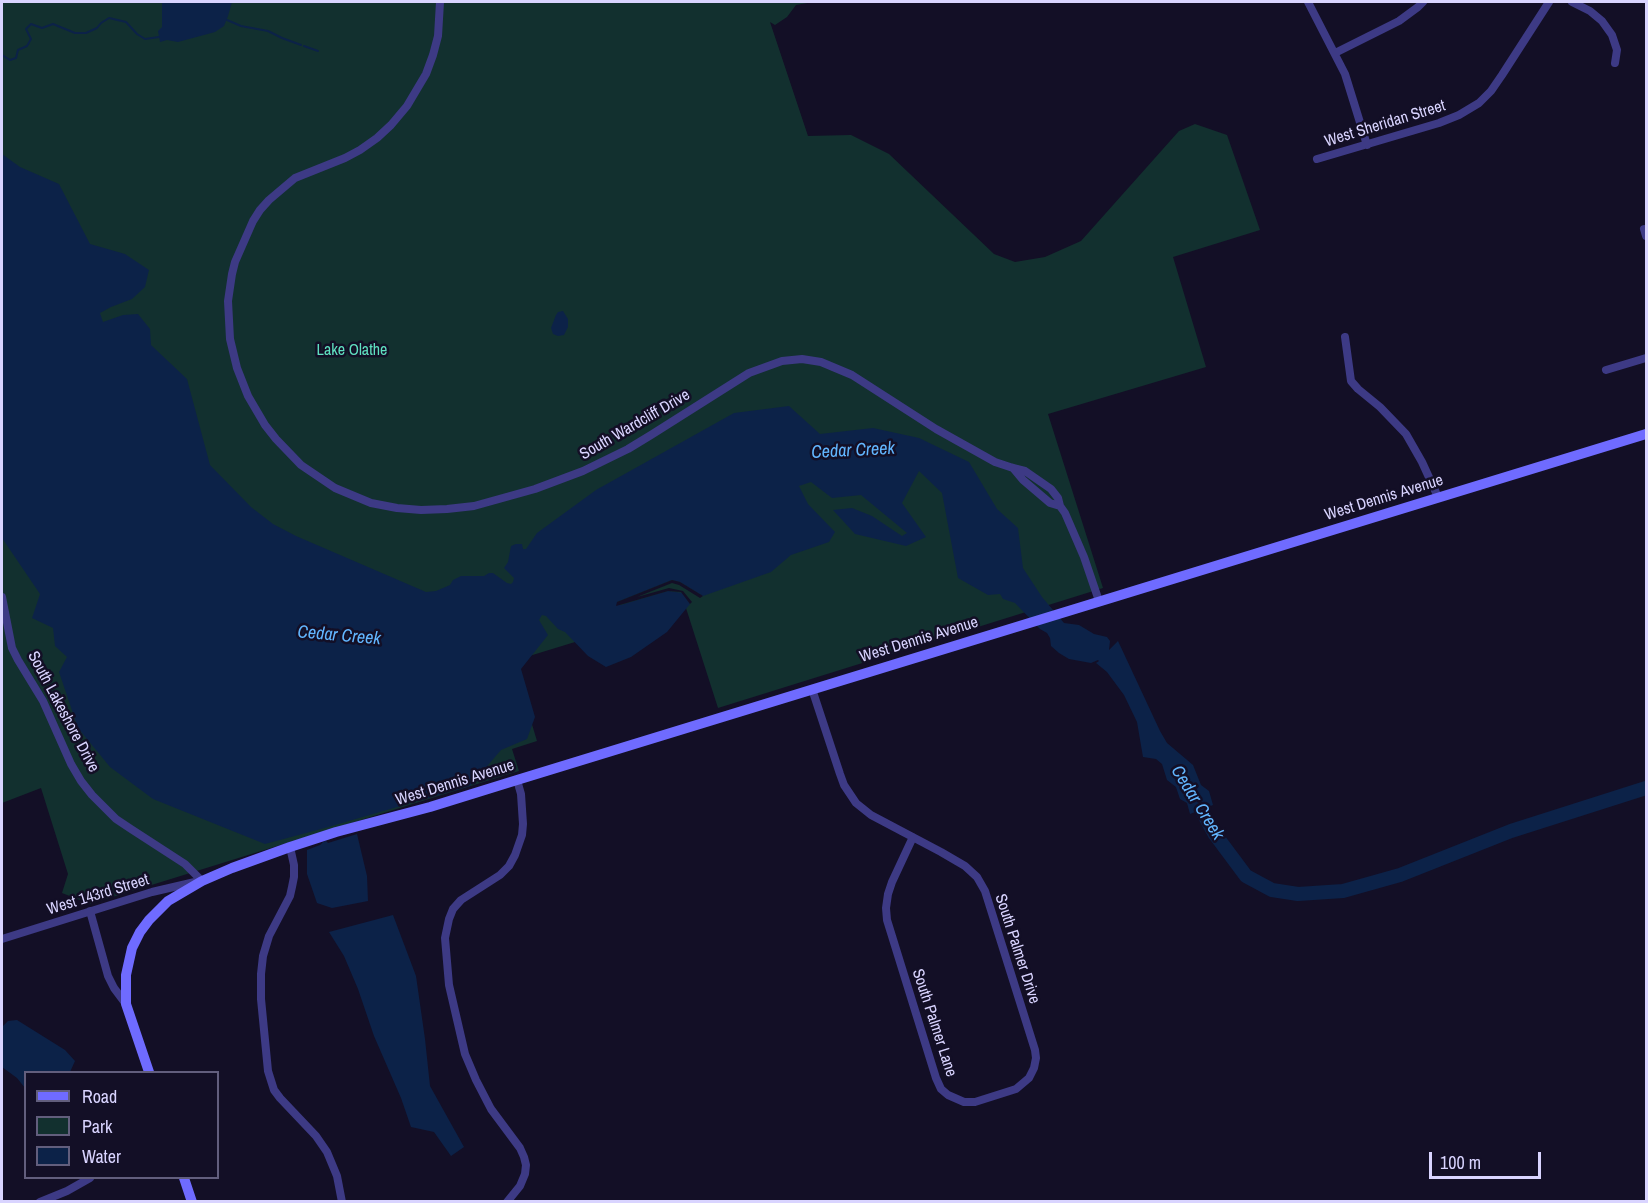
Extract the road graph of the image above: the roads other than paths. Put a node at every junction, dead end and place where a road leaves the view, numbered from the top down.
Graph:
1 (440, 2) edge
2 (1308, 2) edge
3 (1423, 2) edge
4 (1549, 2) edge
5 (1572, 2) edge
6 (1335, 53) junction
7 (1615, 63) dead end
8 (1367, 145) junction
9 (1317, 159) dead end
10 (1345, 337) dead end
11 (1647, 358) edge
12 (1606, 370) dead end
13 (1647, 434) edge
14 (1438, 497) junction
15 (2, 597) edge
16 (1099, 601) junction
17 (812, 689) junction
18 (517, 780) junction
19 (913, 837) junction
20 (290, 847) junction
21 (202, 881) junction
22 (90, 911) junction
23 (2, 939) edge
24 (126, 1004) junction
25 (1032, 1042) joint
26 (148, 1071) edge
27 (88, 1179) edge
28 (184, 1179) edge
29 (40, 1202) edge
30 (192, 1202) edge
31 (342, 1202) edge
32 (507, 1202) edge

1 - 16 street, South Wardcliff Drive
2 - 6 street
3 - 6 street
4 - 8 street, West Sheridan Street
5 - 7 street
6 - 8 street
8 - 9 street, West Sheridan Street
10 - 14 street
11 - 12 street
13 - 14 street, West Dennis Avenue
14 - 16 street, West Dennis Avenue
15 - 21 street, South Lakeshore Drive
16 - 17 street, West Dennis Avenue
17 - 18 street, West Dennis Avenue
17 - 19 street, South Palmer Drive
18 - 20 street, West Dennis Avenue
18 - 32 street
19 - 25 street, South Palmer Drive
19 - 25 street, South Palmer Lane
20 - 21 street, West Dennis Avenue
20 - 31 street
21 - 22 street, West 143rd Street
21 - 24 street
22 - 23 street, West 143rd Street
22 - 24 street
24 - 26 street
27 - 29 street
28 - 30 street

